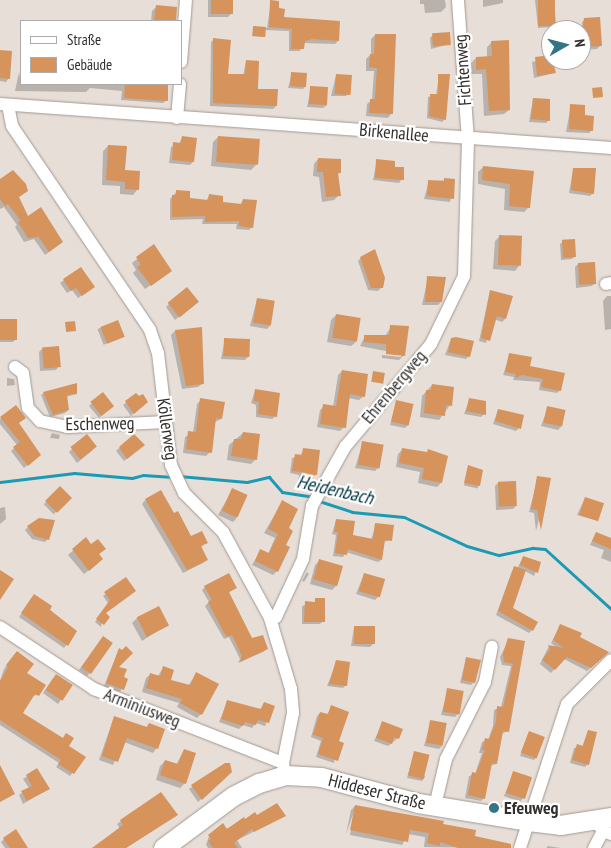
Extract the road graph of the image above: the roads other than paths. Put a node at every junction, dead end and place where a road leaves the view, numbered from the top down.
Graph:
1 (186, 0) edge
2 (458, 0) edge
3 (182, 50) edge
4 (180, 85) edge
5 (4, 105) edge
6 (177, 118) junction
7 (468, 140) junction
8 (611, 148) edge
9 (15, 367) dead end
10 (164, 422) junction
11 (270, 618) junction
12 (0, 627) edge
13 (492, 647) dead end
14 (611, 660) edge
15 (284, 769) junction
16 (435, 806) junction
17 (528, 822) junction
18 (605, 826) edge
19 (163, 848) edge
20 (520, 848) edge
21 (594, 848) edge

1 - 3 street
2 - 7 street, Fichtenweg
4 - 6 street
5 - 6 street, Birkenallee
5 - 10 street, Köllerweg
6 - 7 street, Birkenallee
7 - 8 street, Birkenallee
7 - 11 street, Ehrenbergweg
9 - 10 street, Eschenweg
10 - 11 street, Köllerweg
11 - 15 street, Köllerweg
12 - 15 street, Arminiusweg
13 - 16 street
14 - 17 street
15 - 16 main road, Hiddeser Straße
15 - 19 main road, Hiddeser Straße
16 - 17 main road, Hiddeser Straße
17 - 18 main road, Hiddeser Straße
17 - 20 street
18 - 21 street

